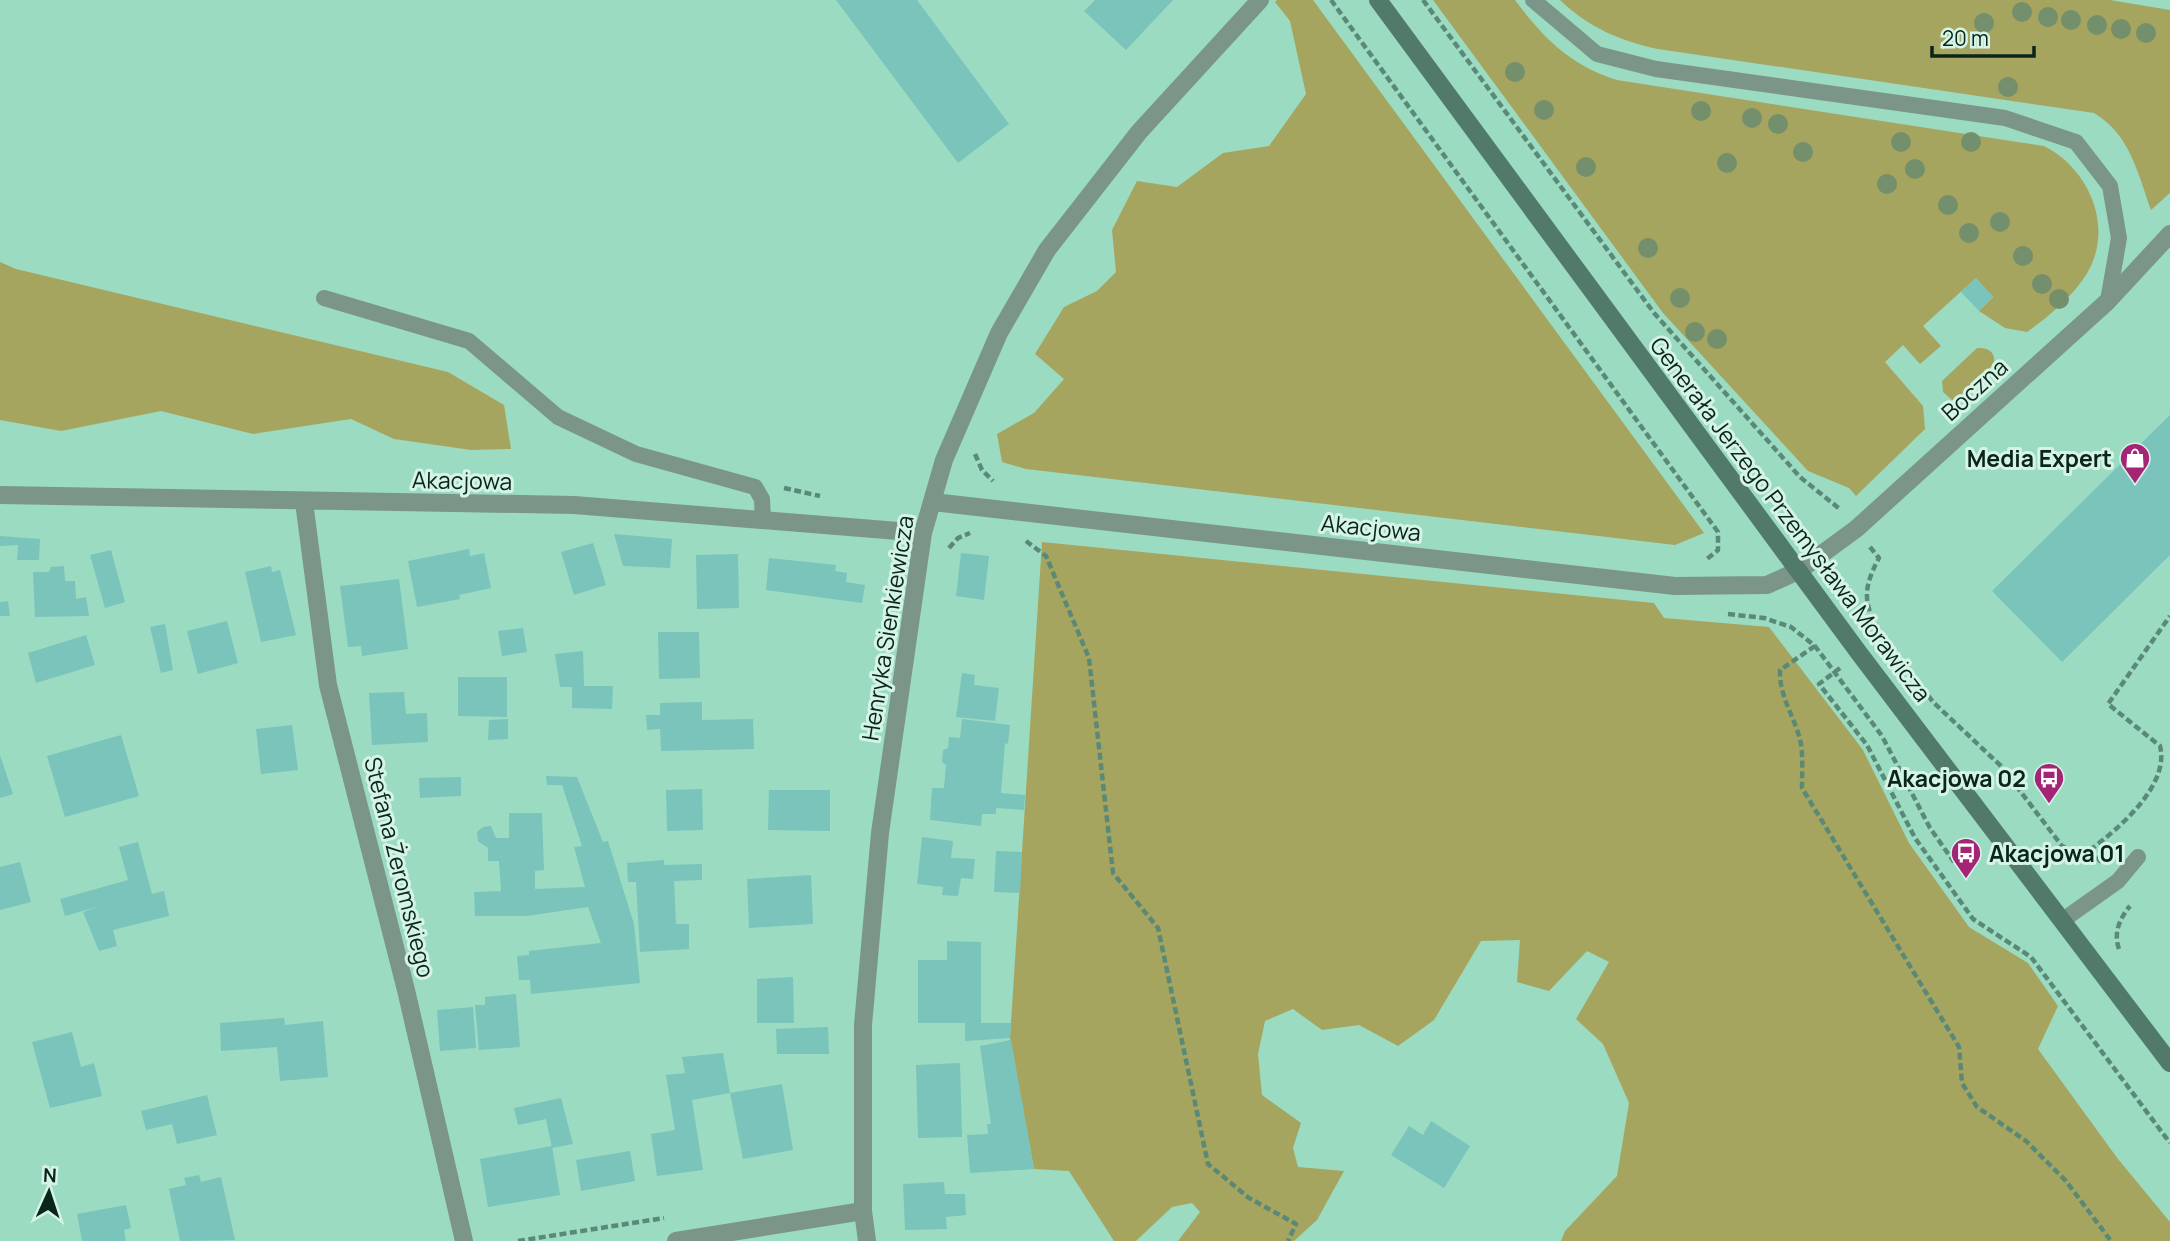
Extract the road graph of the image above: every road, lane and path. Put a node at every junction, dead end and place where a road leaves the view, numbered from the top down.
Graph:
1 (1260, 0) edge
2 (1331, 0) edge
3 (1378, 0) edge
4 (1423, 0) edge
5 (1533, 0) edge
6 (2170, 234) edge
7 (324, 298) dead end
8 (2108, 301) junction
9 (974, 443) dead end
10 (997, 484) dead end
11 (0, 495) edge
12 (304, 502) junction
13 (933, 502) junction
14 (763, 520) junction
15 (1856, 529) junction
16 (923, 533) junction
17 (1016, 533) dead end
18 (1706, 561) dead end
19 (1800, 569) junction
20 (1725, 614) dead end
21 (2170, 617) edge
22 (1882, 635) junction
23 (1815, 646) junction
24 (1893, 651) dead end
25 (1859, 653) junction
26 (1834, 674) junction
27 (1917, 681) dead end
28 (2090, 850) junction
29 (2138, 857) dead end
30 (1954, 862) dead end
31 (2118, 881) junction
32 (2063, 920) junction
33 (2122, 957) dead end
34 (2170, 1063) edge
35 (2170, 1143) edge
36 (863, 1211) junction
37 (668, 1217) dead end
38 (464, 1241) edge
39 (518, 1241) edge
40 (676, 1241) edge
41 (867, 1241) edge
42 (1288, 1241) edge
43 (2111, 1241) edge

1 - 13 street, Henryka Sienkiewicza
2 - 18 path
3 - 19 street, Generała Jerzego Przemysława Morawicza
4 - 15 path
5 - 8 lane
6 - 8 street, Boczna
7 - 14 lane
8 - 15 street, Boczna
9 - 10 path
11 - 12 street, Akacjowa
12 - 14 street, Akacjowa
12 - 38 street, Stefana Żeromskiego
13 - 16 street, Henryka Sienkiewicza
13 - 19 street, Akacjowa
14 - 16 street, Akacjowa
15 - 19 street, Boczna
15 - 22 path
16 - 36 street, Henryka Sienkiewicza
17 - 42 path
19 - 25 street, Generała Jerzego Przemysława Morawicza
20 - 23 path
21 - 28 path
22 - 24 path
22 - 25 path
23 - 26 path
23 - 43 path
25 - 26 path
25 - 32 street, Generała Jerzego Przemysława Morawicza
26 - 30 path
26 - 35 path
27 - 28 path
28 - 31 path
29 - 31 lane
31 - 32 lane
31 - 33 path
32 - 34 street, Generała Jerzego Przemysława Morawicza
36 - 40 street
36 - 41 street, Henryka Sienkiewicza
37 - 39 path

